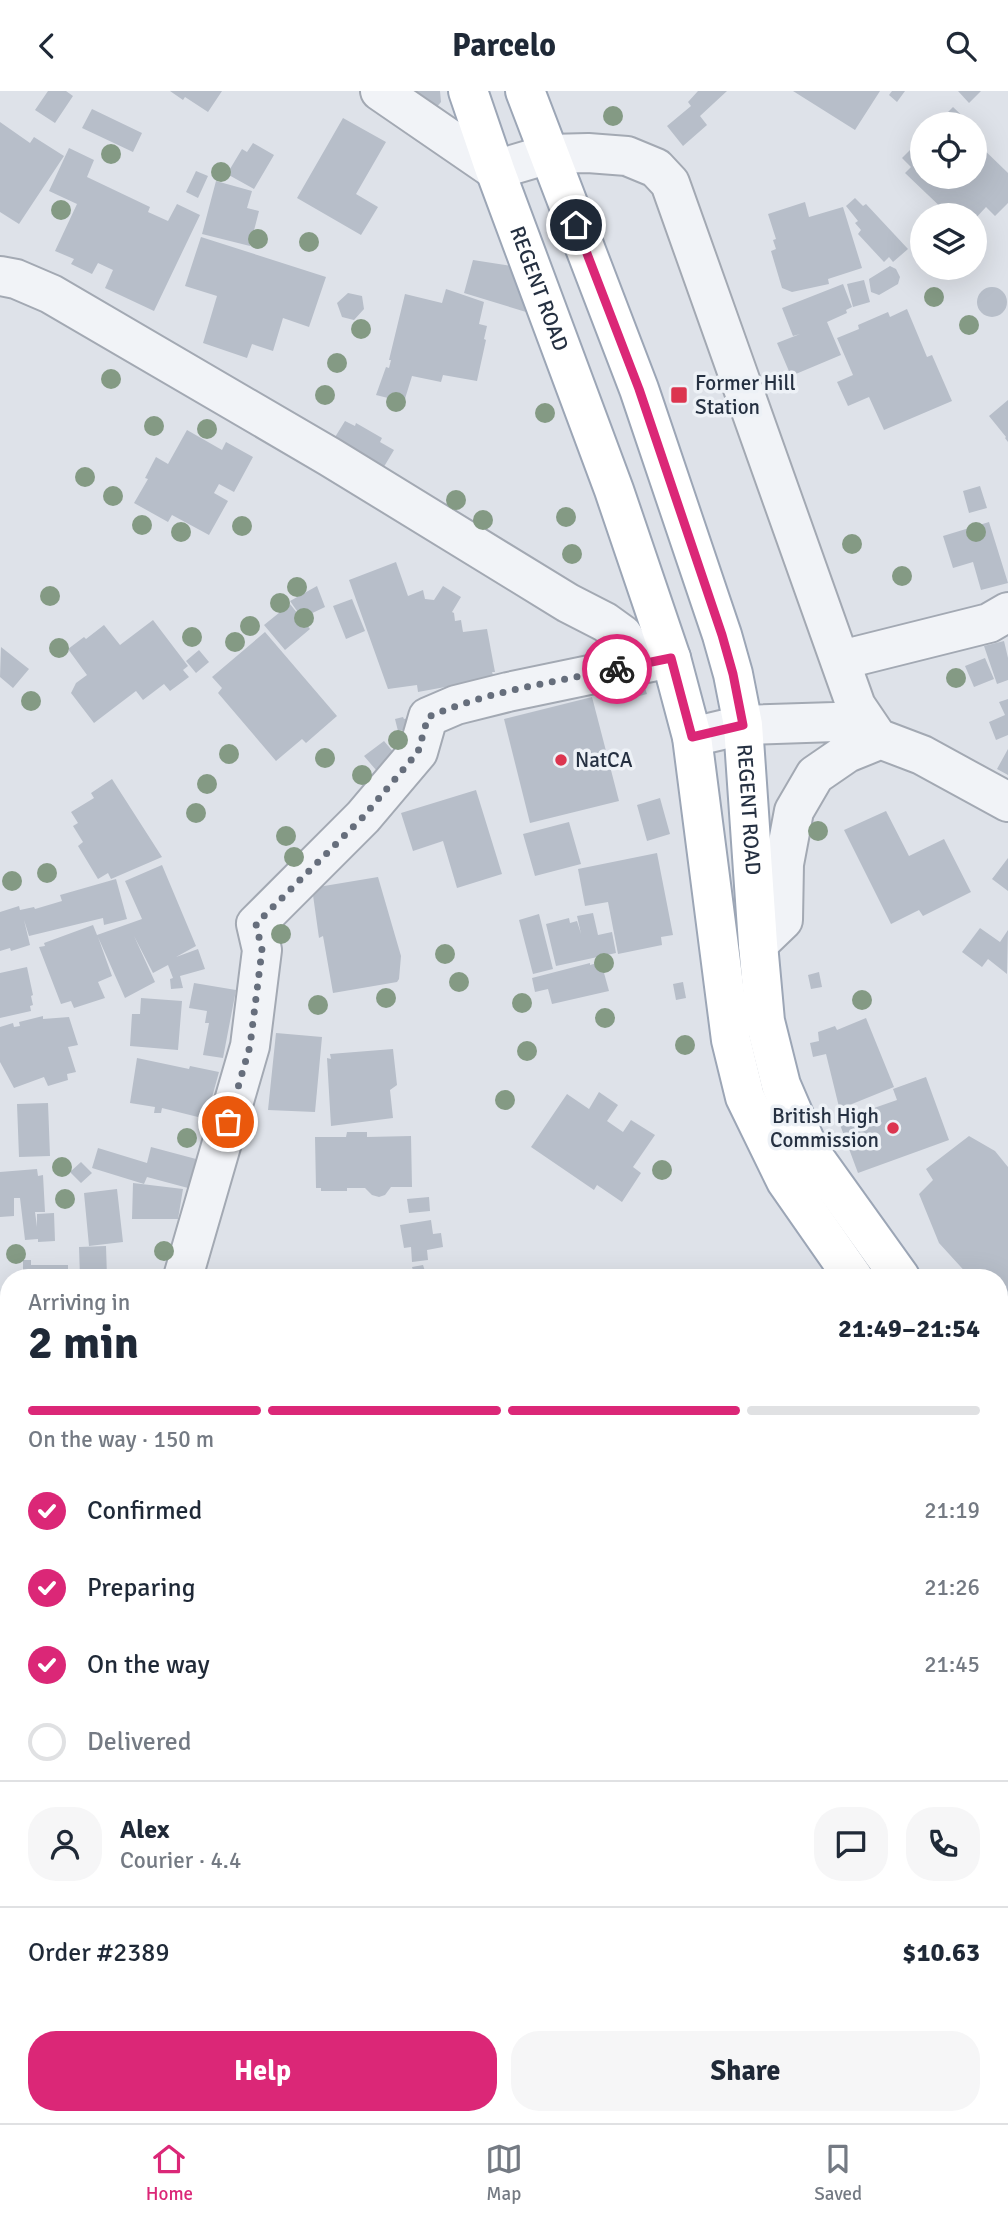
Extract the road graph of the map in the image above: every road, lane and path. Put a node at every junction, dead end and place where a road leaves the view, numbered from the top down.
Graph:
1 (380, 91) edge
2 (468, 91) edge
3 (525, 91) edge
4 (549, 154) junction
5 (495, 170) junction
6 (0, 275) edge
7 (1008, 612) edge
8 (841, 660) junction
9 (655, 661) junction
10 (743, 725) junction
11 (692, 737) junction
12 (879, 740) junction
13 (1008, 802) edge
14 (758, 944) junction
15 (185, 1269) edge
16 (847, 1269) edge
17 (894, 1269) edge

1 - 5 street
2 - 5 main road, REGENT ROAD
3 - 4 main road, REGENT ROAD
4 - 5 street
4 - 8 street
4 - 10 main road, REGENT ROAD
5 - 9 main road, REGENT ROAD
6 - 9 street
7 - 8 street
8 - 12 street
9 - 11 main road, REGENT ROAD
9 - 15 street
10 - 11 street
10 - 12 street
10 - 14 main road, REGENT ROAD
11 - 16 main road, REGENT ROAD
12 - 13 street
12 - 14 street
14 - 17 main road, REGENT ROAD

